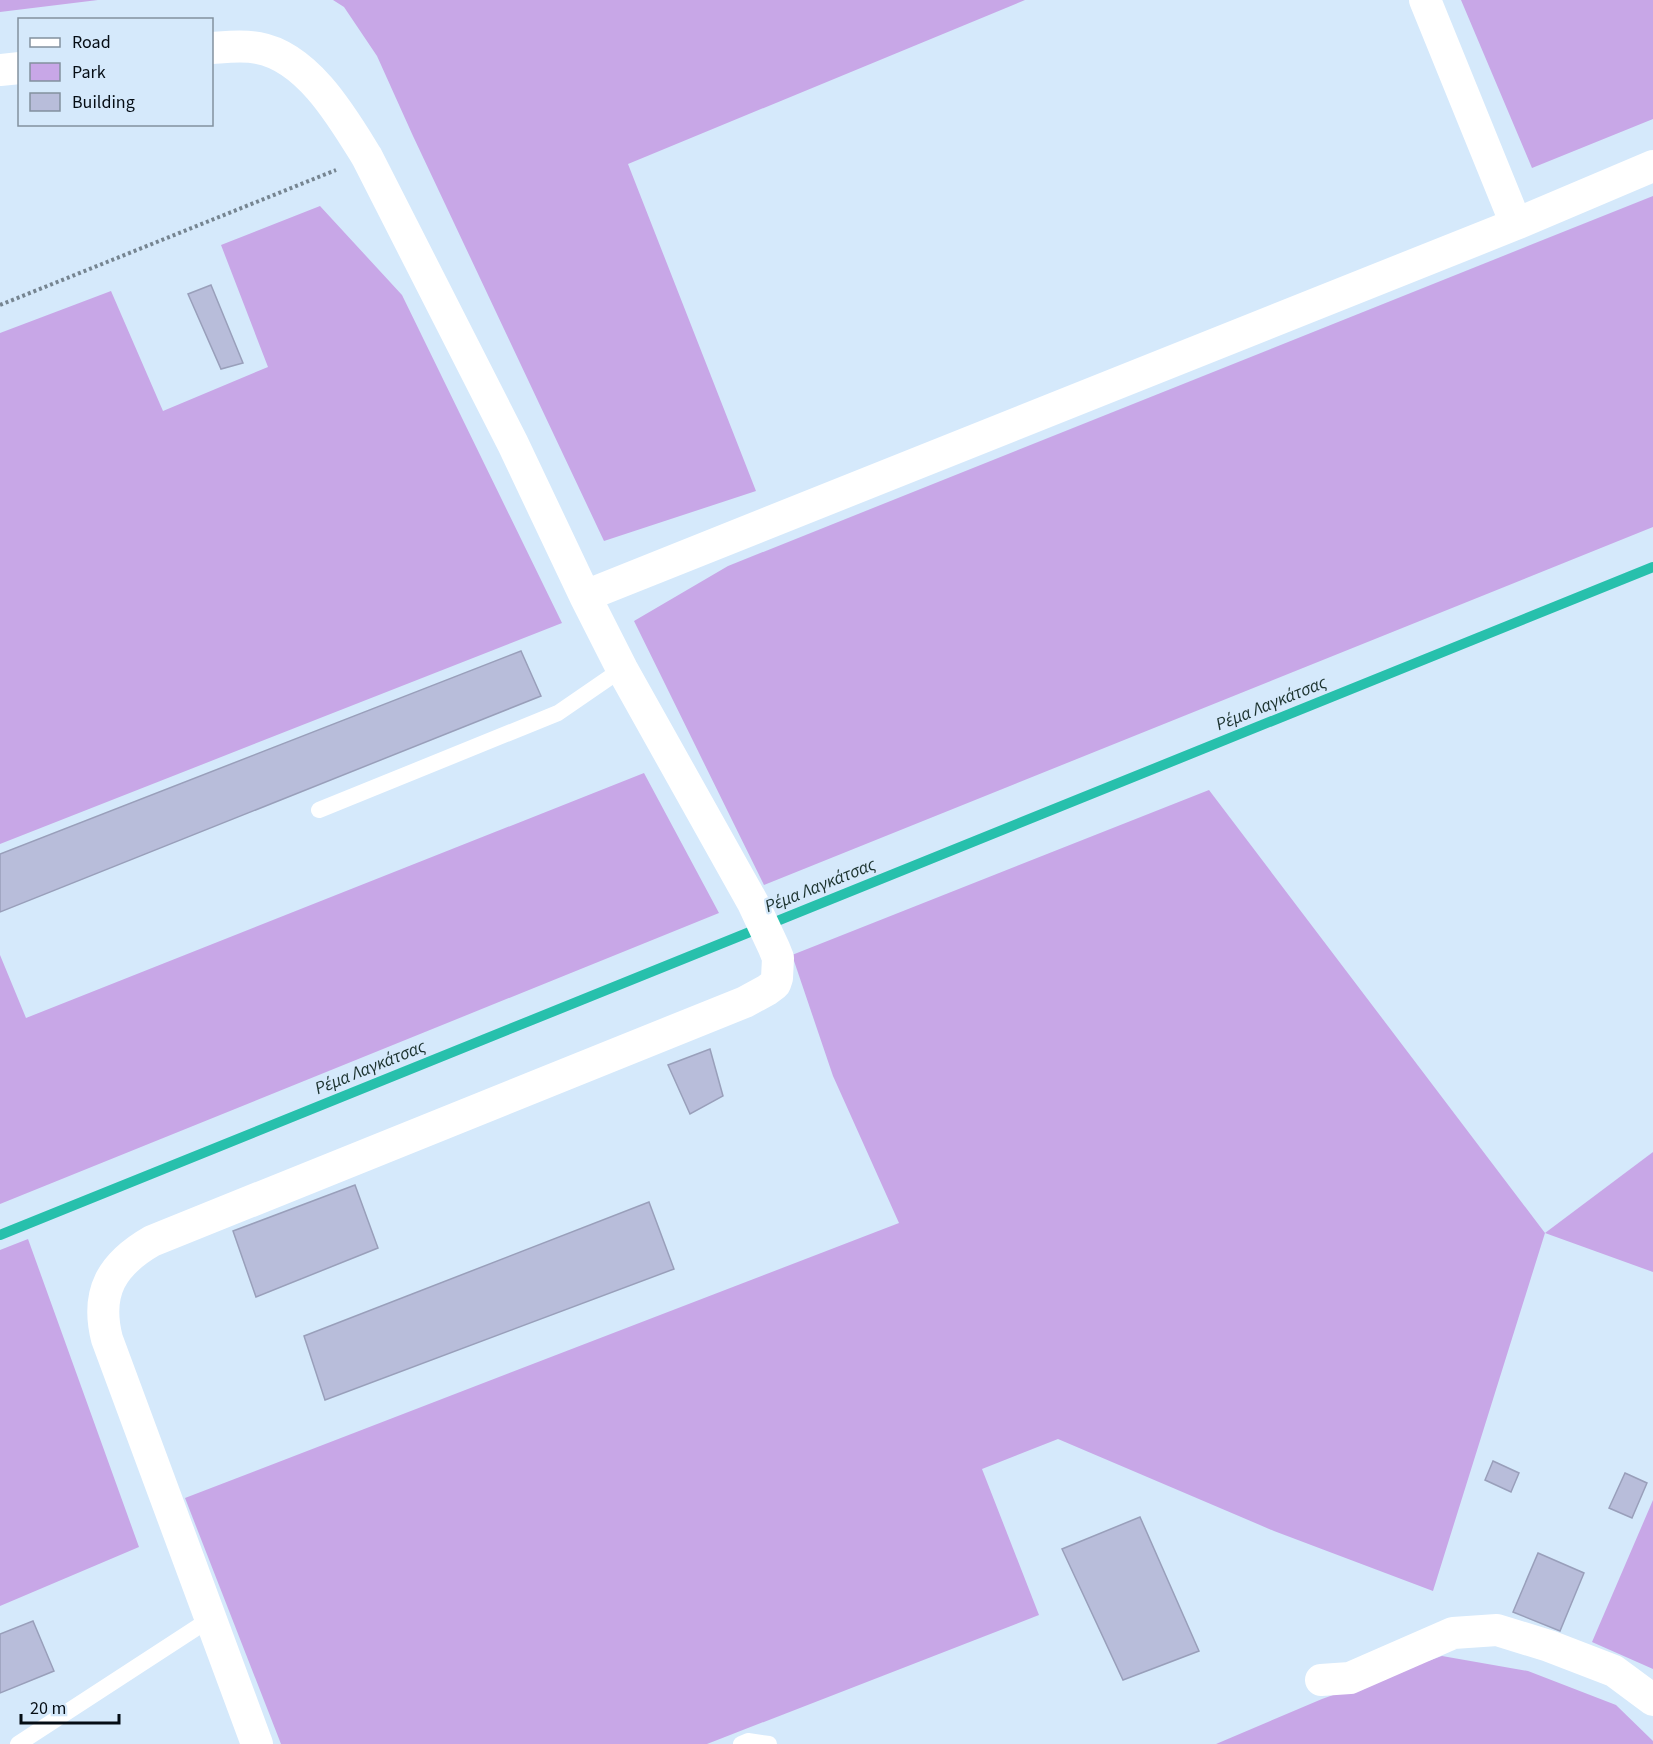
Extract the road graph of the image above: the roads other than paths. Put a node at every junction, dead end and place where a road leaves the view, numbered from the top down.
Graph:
1 (1425, 0) edge
2 (213, 48) edge
3 (18, 68) edge
4 (0, 70) edge
5 (1653, 166) edge
6 (1516, 224) junction
7 (585, 596) junction
8 (622, 669) junction
9 (319, 810) dead end
10 (210, 1619) junction
11 (1321, 1680) dead end
12 (1653, 1700) edge
13 (18, 1744) edge
14 (257, 1744) edge
15 (741, 1744) edge
16 (768, 1744) edge

1 - 6 street
2 - 7 street
3 - 4 street
5 - 6 street
6 - 7 street
7 - 8 street
8 - 9 lane
8 - 10 street
10 - 13 lane
10 - 14 street
11 - 12 street
15 - 16 lane

